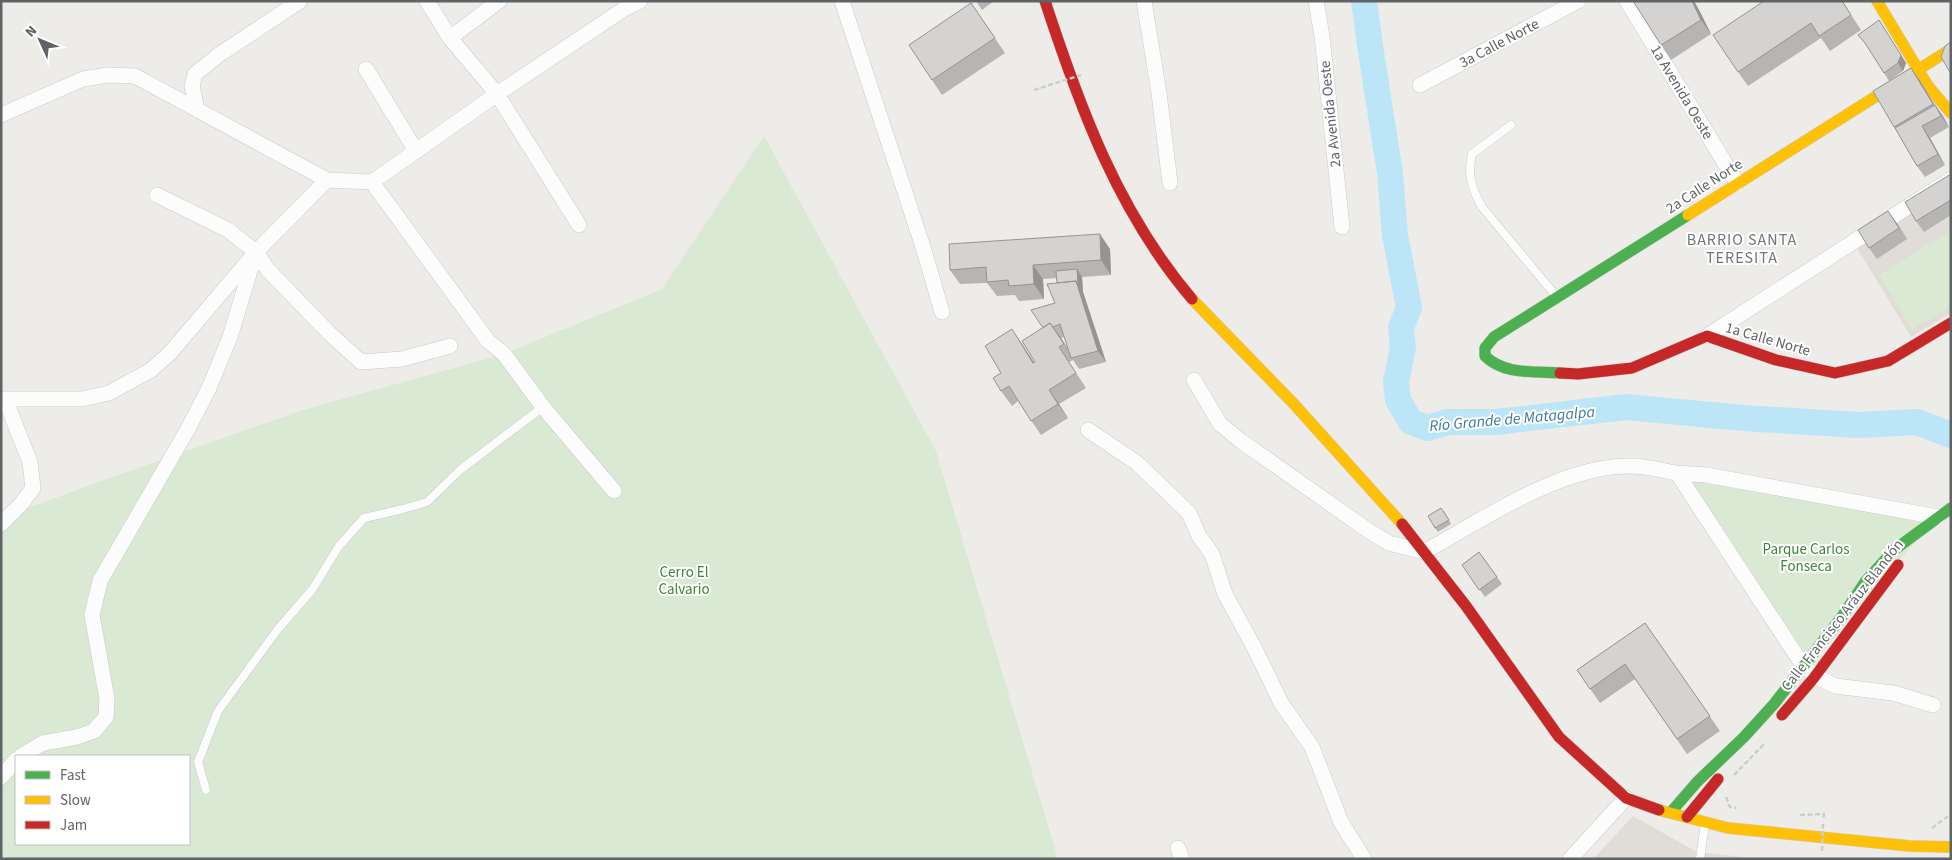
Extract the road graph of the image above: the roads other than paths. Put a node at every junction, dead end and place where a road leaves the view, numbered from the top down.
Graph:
1 (300, 1) edge
2 (427, 1) edge
3 (499, 1) edge
4 (640, 1) edge
5 (842, 1) edge
6 (1045, 1) edge
7 (1144, 1) edge
8 (1316, 1) edge
9 (1578, 1) edge
10 (1627, 1) edge
11 (1877, 1) edge
12 (450, 38) junction
13 (1951, 49) edge
14 (366, 68) dead end
15 (1919, 69) junction
16 (1420, 85) dead end
17 (497, 94) junction
18 (197, 110) junction
19 (1951, 113) edge
20 (1, 115) edge
21 (1511, 125) dead end
22 (416, 151) junction
23 (1951, 179) edge
24 (327, 180) junction
25 (372, 182) junction
26 (1737, 183) junction
27 (1170, 184) dead end
28 (157, 195) dead end
29 (579, 225) dead end
30 (1342, 227) dead end
31 (256, 252) junction
32 (1558, 298) junction
33 (942, 312) dead end
34 (1951, 323) edge
35 (1707, 336) junction
36 (450, 346) dead end
37 (1485, 356) joint
38 (1194, 380) dead end
39 (3, 399) edge
40 (544, 407) junction
41 (1088, 430) dead end
42 (1677, 473) junction
43 (614, 491) dead end
44 (1951, 508) edge
45 (1938, 517) junction
46 (1, 524) edge
47 (1424, 552) junction
48 (1804, 667) junction
49 (1816, 676) junction
50 (1933, 705) dead end
51 (1772, 724) dead end
52 (1763, 739) road end
53 (23, 755) edge
54 (1741, 756) dead end
55 (15, 761) edge
56 (1729, 774) road end
57 (1, 777) edge
58 (206, 790) dead end
59 (1626, 798) junction
60 (1671, 812) junction
61 (1687, 817) junction
62 (1705, 822) junction
63 (1951, 846) edge
64 (1364, 859) edge
65 (1570, 859) edge
66 (1700, 859) edge

1 - 18 street
2 - 12 street
3 - 12 street
4 - 17 street
5 - 33 street
6 - 47 street
7 - 27 street
8 - 30 street, 2a Avenida Oeste
9 - 16 street, 3a Calle Norte
10 - 26 street, 1a Avenida Oeste
11 - 15 street
12 - 17 street
13 - 15 street, 2a Calle Norte
14 - 22 street
15 - 19 street
15 - 26 street, 2a Calle Norte
17 - 22 street
17 - 29 street
18 - 20 street
18 - 24 street
21 - 32 lane
22 - 25 street
23 - 35 street
24 - 25 street
24 - 31 street
25 - 40 street
26 - 32 street, 2a Calle Norte
28 - 31 street
31 - 36 street
31 - 39 street
31 - 53 street
32 - 37 street, 2a Calle Norte
34 - 35 street, 1a Calle Norte
35 - 37 street, 1a Calle Norte
38 - 47 street
39 - 46 street
40 - 43 street
40 - 58 lane
41 - 64 street
42 - 45 street
42 - 47 street
42 - 48 street
44 - 45 street, Calle Francisco Aráuz Blandón
45 - 48 street, Calle Francisco Aráuz Blandón
45 - 49 street, Calle Francisco Aráuz Blandón
47 - 59 street
48 - 49 street
48 - 60 street, Calle Francisco Aráuz Blandón
49 - 50 street
49 - 51 street, Calle Francisco Aráuz Blandón
52 - 54 street
55 - 57 street
56 - 61 street
59 - 60 street
59 - 65 street
60 - 61 street
61 - 62 street
62 - 63 street
62 - 66 lane

